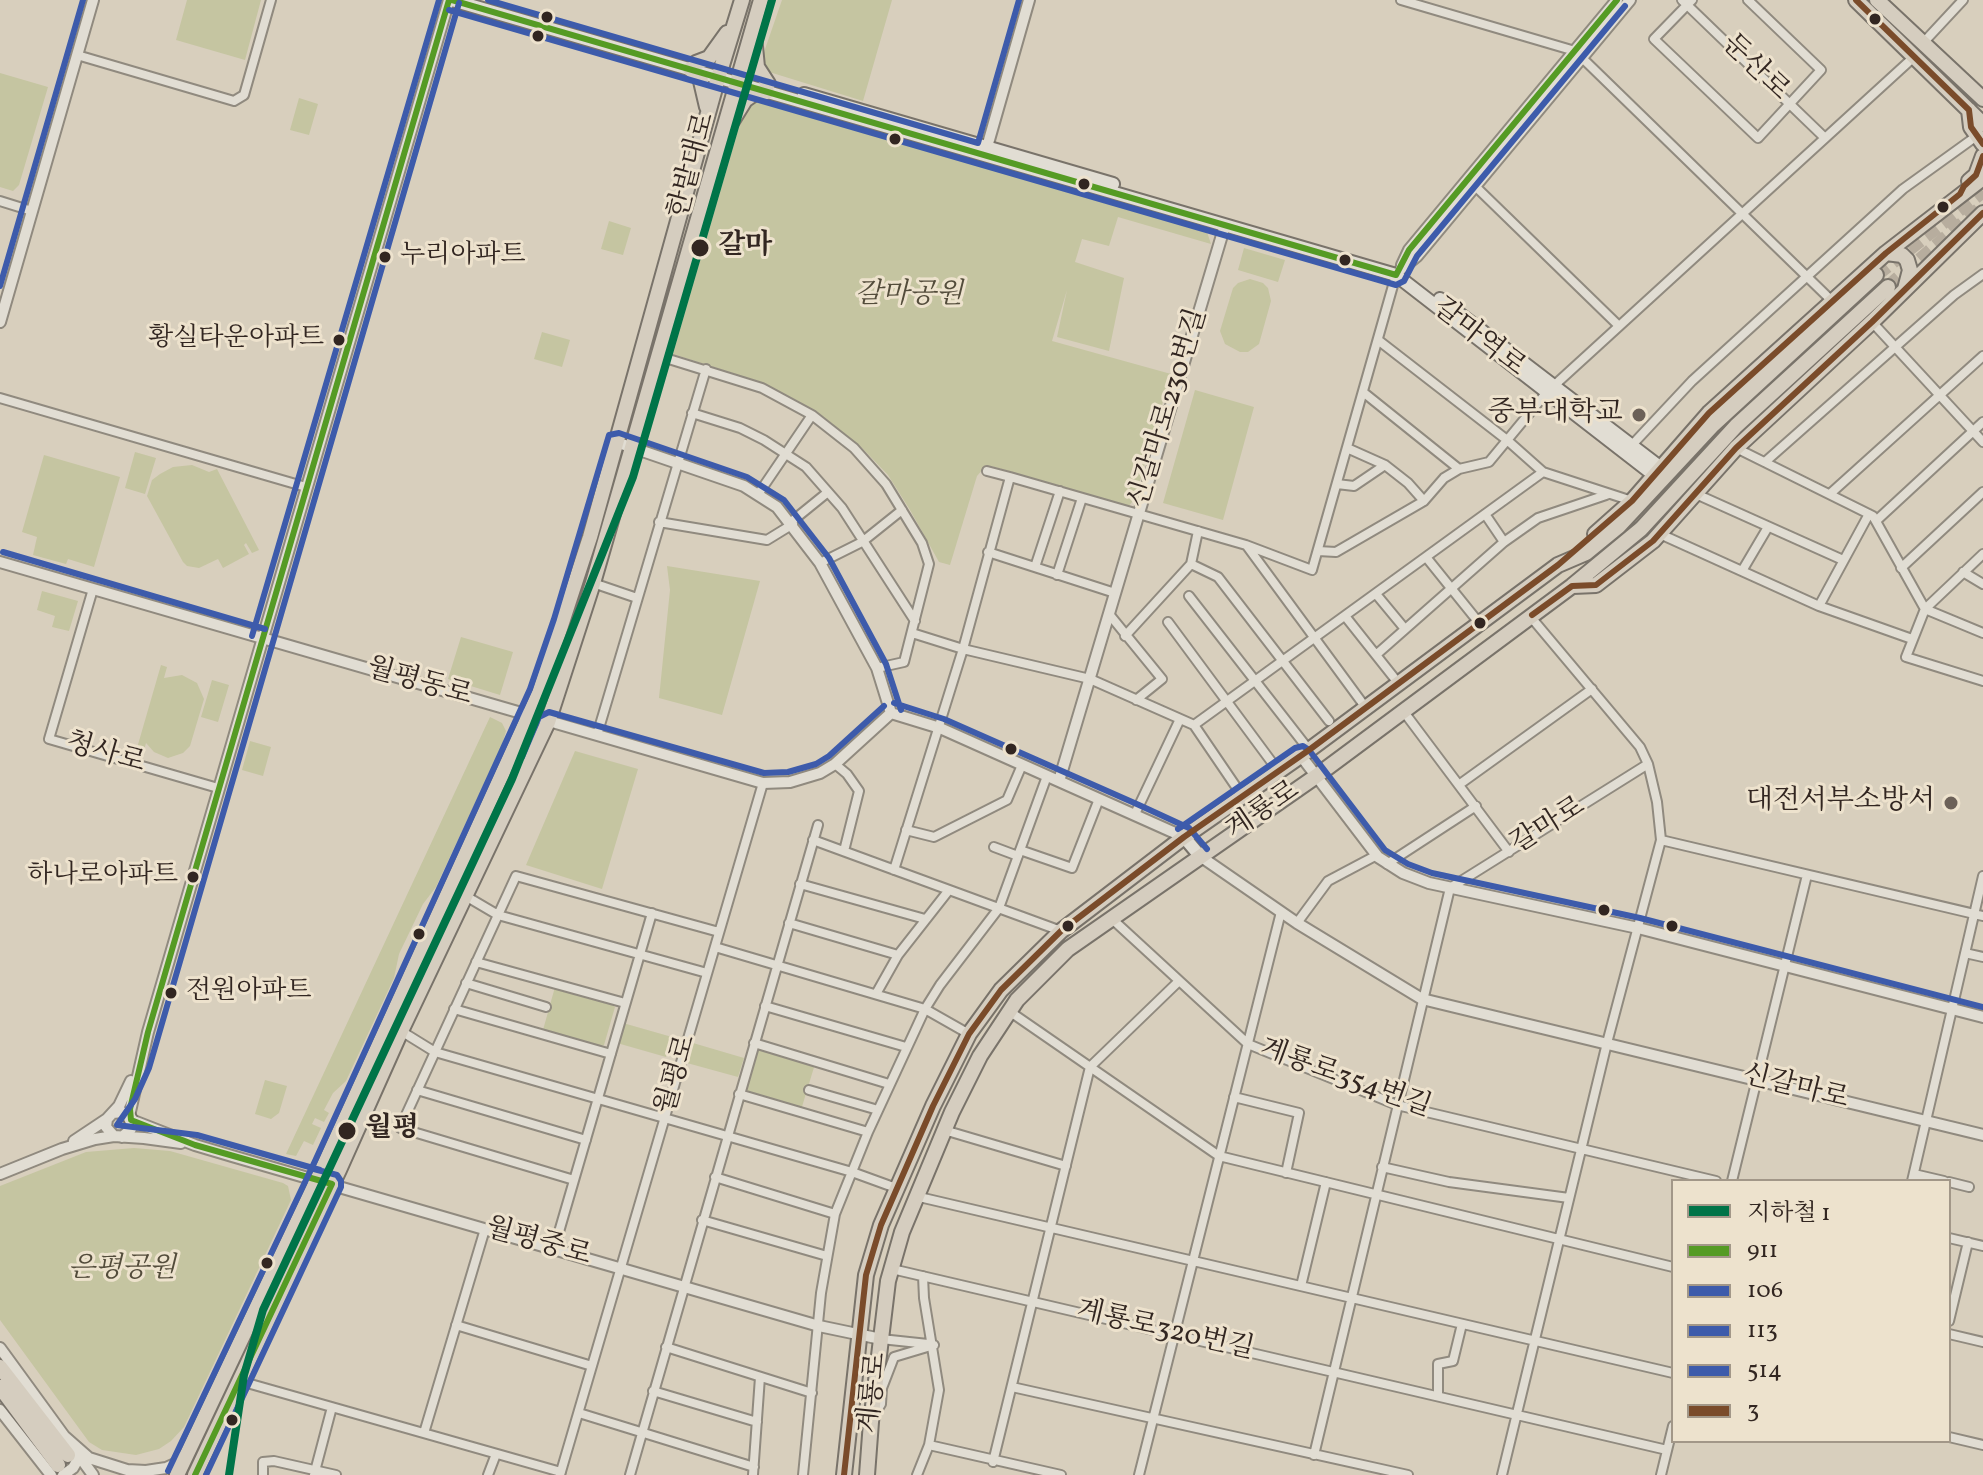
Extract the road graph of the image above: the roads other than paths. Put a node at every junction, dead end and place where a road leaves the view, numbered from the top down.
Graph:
1 (93, 0) edge
2 (271, 0) edge
3 (450, 0) edge
4 (482, 0) edge
5 (742, 0) edge
6 (761, 0) edge
7 (1029, 0) edge
8 (1401, 0) edge
9 (1617, 0) edge
10 (1630, 0) edge
11 (1748, 0) edge
12 (1856, 0) edge
13 (1877, 0) edge
14 (1963, 0) edge
15 (1687, 2) edge
16 (735, 23) junction
17 (753, 26) junction
18 (1923, 43) junction
19 (1578, 54) junction
20 (77, 55) junction
21 (1915, 56) junction
22 (693, 66) junction
23 (719, 74) junction
24 (737, 79) junction
25 (768, 88) junction
26 (1983, 99) edge
27 (1790, 104) junction
28 (706, 122) junction
29 (726, 126) junction
30 (1981, 134) edge
31 (1825, 138) junction
32 (986, 151) junction
33 (1983, 156) edge
34 (1983, 178) edge
35 (1475, 186) junction
36 (1960, 194) junction
37 (0, 201) edge
38 (32, 211) junction
39 (1744, 212) junction
40 (1983, 218) edge
41 (1225, 225) junction
42 (1886, 253) junction
43 (1398, 272) junction
44 (1983, 274) edge
45 (1808, 275) junction
46 (1876, 275) tunnel mouth
47 (1888, 287) tunnel mouth
48 (1905, 290) junction
49 (1832, 301) junction
50 (0, 322) edge
51 (1872, 322) junction
52 (1619, 326) junction
53 (1378, 340) junction
54 (1895, 350) junction
55 (659, 356) junction
56 (1983, 356) edge
57 (706, 369) junction
58 (1550, 389) junction
59 (1363, 392) junction
60 (1939, 394) junction
61 (0, 398) edge
62 (692, 413) junction
63 (812, 415) junction
64 (1983, 422) edge
65 (1973, 431) junction
66 (1507, 440) junction
67 (616, 442) junction
68 (1983, 442) edge
69 (1632, 445) junction
70 (1347, 448) junction
71 (1736, 448) junction
72 (632, 449) junction
73 (787, 454) junction
74 (1765, 462) junction
75 (677, 463) junction
76 (1385, 465) junction
77 (1459, 469) junction
78 (987, 471) dead end
79 (1543, 472) junction
80 (1658, 472) junction
81 (1010, 477) junction
82 (1337, 484) junction
83 (306, 487) junction
84 (1060, 491) junction
85 (828, 492) junction
86 (1983, 492) edge
87 (759, 493) junction
88 (1831, 493) junction
89 (1696, 494) junction
90 (1607, 495) junction
91 (1082, 498) junction
92 (1424, 501) junction
93 (1632, 501) junction
94 (902, 510) junction
95 (1138, 514) junction
96 (1485, 514) junction
97 (1869, 514) junction
98 (1877, 520) junction
99 (659, 522) junction
100 (792, 523) junction
101 (1768, 527) junction
102 (1198, 531) junction
103 (1660, 534) junction
104 (862, 542) junction
105 (1504, 542) junction
106 (1246, 545) junction
107 (1318, 551) junction
108 (988, 552) junction
109 (1983, 554) edge
110 (1426, 557) junction
111 (1843, 560) junction
112 (1, 562) edge
113 (820, 563) junction
114 (1191, 564) junction
115 (1558, 565) junction
116 (1035, 567) junction
117 (1901, 568) junction
118 (1742, 571) junction
119 (1963, 572) junction
120 (1057, 575) junction
121 (593, 583) junction
122 (1983, 584) edge
123 (1572, 586) junction
124 (93, 589) junction
125 (1451, 589) junction
126 (1115, 593) junction
127 (1376, 594) junction
128 (1189, 596) dead end
129 (637, 598) junction
130 (1819, 606) junction
131 (1925, 609) junction
132 (1109, 614) junction
133 (1345, 616) junction
134 (1530, 616) junction
135 (915, 621) junction
136 (1168, 622) dead end
137 (1480, 624) junction
138 (1405, 629) junction
139 (912, 633) junction
140 (1983, 633) edge
141 (1125, 636) junction
142 (262, 639) junction
143 (1314, 639) junction
144 (1912, 639) junction
145 (963, 649) junction
146 (1377, 654) junction
147 (1282, 661) junction
148 (877, 668) junction
149 (1090, 679) junction
150 (1255, 681) junction
151 (1983, 681) edge
152 (1399, 684) junction
153 (1592, 689) junction
154 (1136, 700) junction
155 (1226, 702) junction
156 (1366, 708) junction
157 (1404, 712) junction
158 (891, 713) junction
159 (529, 716) junction
160 (1180, 719) junction
161 (1329, 721) dead end
162 (548, 722) junction
163 (1194, 725) junction
164 (940, 728) junction
165 (597, 735) junction
166 (1305, 753) junction
167 (835, 764) junction
168 (1648, 764) junction
169 (1022, 765) junction
170 (1279, 772) junction
171 (1047, 776) junction
172 (1315, 777) junction
173 (1059, 781) junction
174 (763, 783) junction
175 (1460, 784) junction
176 (218, 788) junction
177 (1243, 797) junction
178 (1099, 799) junction
179 (1476, 806) junction
180 (1135, 814) junction
181 (818, 825) dead end
182 (906, 830) junction
183 (1184, 837) junction
184 (813, 840) junction
185 (1661, 840) junction
186 (994, 847) dead end
187 (844, 851) junction
188 (1509, 852) junction
189 (1019, 853) junction
190 (1377, 855) junction
191 (1200, 856) junction
192 (1387, 864) junction
193 (894, 870) junction
194 (1807, 875) junction
195 (1983, 876) edge
196 (800, 884) junction
197 (1450, 888) junction
198 (949, 890) junction
199 (464, 895) junction
200 (999, 908) junction
201 (1281, 912) junction
202 (652, 913) junction
203 (498, 915) junction
204 (1978, 915) edge
205 (1111, 918) junction
206 (925, 919) junction
207 (789, 923) junction
208 (1297, 923) junction
209 (1638, 928) junction
210 (1061, 931) junction
211 (719, 932) junction
212 (715, 947) junction
213 (1965, 953) junction
214 (640, 954) junction
215 (898, 955) junction
216 (1983, 957) edge
217 (476, 962) junction
218 (777, 965) junction
219 (1785, 966) junction
220 (707, 973) junction
221 (1179, 981) junction
222 (466, 983) junction
223 (876, 994) junction
224 (1422, 999) junction
225 (625, 1003) junction
226 (765, 1006) junction
227 (546, 1007) dead end
228 (454, 1009) junction
229 (925, 1009) junction
230 (1953, 1010) junction
231 (1009, 1011) junction
232 (1983, 1017) edge
233 (401, 1031) junction
234 (969, 1034) junction
235 (754, 1043) junction
236 (1607, 1043) junction
237 (1248, 1044) junction
238 (906, 1047) junction
239 (435, 1052) junction
240 (611, 1054) junction
241 (139, 1065) junction
242 (1090, 1067) junction
243 (1757, 1080) junction
244 (889, 1084) junction
245 (417, 1090) junction
246 (809, 1090) dead end
247 (739, 1094) junction
248 (1234, 1097) junction
249 (598, 1099) junction
250 (1397, 1105) junction
251 (878, 1110) junction
252 (110, 1116) junction
253 (130, 1118) junction
254 (665, 1119) junction
255 (1926, 1121) junction
256 (944, 1130) junction
257 (868, 1132) junction
258 (1983, 1135) edge
259 (118, 1136) junction
260 (727, 1136) junction
261 (586, 1140) junction
262 (195, 1145) junction
263 (62, 1149) junction
264 (1581, 1149) junction
265 (1219, 1156) junction
266 (1066, 1166) junction
267 (1382, 1167) junction
268 (852, 1172) junction
269 (1286, 1173) junction
270 (0, 1174) edge
271 (715, 1177) junction
272 (1913, 1177) edge
273 (1708, 1179) edge
274 (1732, 1179) edge
275 (574, 1180) junction
276 (325, 1182) junction
277 (1326, 1182) junction
278 (1951, 1183) edge
279 (1969, 1187) dead end
280 (896, 1188) junction
281 (1376, 1195) junction
282 (915, 1196) junction
283 (1569, 1198) junction
284 (835, 1214) junction
285 (702, 1220) junction
286 (1051, 1227) junction
287 (485, 1229) junction
288 (1951, 1238) edge
289 (1559, 1239) junction
290 (1968, 1242) junction
291 (1983, 1246) edge
292 (554, 1249) junction
293 (827, 1256) junction
294 (1193, 1260) junction
295 (1671, 1267) edge
296 (621, 1269) junction
297 (892, 1269) junction
298 (923, 1276) junction
299 (1301, 1286) junction
300 (683, 1287) junction
301 (1351, 1297) junction
302 (1032, 1302) junction
303 (1951, 1313) edge
304 (1462, 1324) junction
305 (456, 1325) junction
306 (819, 1326) junction
307 (1951, 1334) edge
308 (859, 1335) junction
309 (1174, 1335) junction
310 (881, 1339) junction
311 (1535, 1340) junction
312 (1983, 1342) edge
313 (934, 1345) junction
314 (666, 1347) junction
315 (0, 1348) edge
316 (592, 1366) junction
317 (0, 1367) edge
318 (1334, 1372) junction
319 (1671, 1373) edge
320 (760, 1377) junction
321 (240, 1381) junction
322 (0, 1387) edge
323 (1012, 1387) junction
324 (653, 1391) junction
325 (812, 1393) junction
326 (1438, 1396) junction
327 (332, 1407) junction
328 (0, 1410) edge
329 (579, 1413) junction
330 (1516, 1414) junction
331 (1153, 1417) junction
332 (757, 1422) junction
333 (871, 1422) junction
334 (198, 1431) junction
335 (642, 1432) junction
336 (424, 1433) junction
337 (1671, 1434) edge
338 (64, 1436) junction
339 (1951, 1437) edge
340 (929, 1445) junction
341 (1983, 1445) edge
342 (1667, 1450) junction
343 (496, 1454) junction
344 (1314, 1455) junction
345 (993, 1462) junction
346 (58, 1467) edge
347 (754, 1471) edge
348 (314, 1472) edge
349 (561, 1474) edge
350 (93, 1475) edge
351 (177, 1475) edge
352 (195, 1475) edge
353 (263, 1475) edge
354 (336, 1475) edge
355 (488, 1475) edge
356 (631, 1475) edge
357 (803, 1475) edge
358 (844, 1475) edge
359 (867, 1475) edge
360 (917, 1475) edge
361 (1061, 1475) edge
362 (1139, 1475) edge
363 (1408, 1475) edge
364 (1502, 1475) edge
365 (1661, 1475) edge

1 - 20 street
2 - 20 street
3 - 22 main road, 갈마역로
3 - 83 street
4 - 22 main road, 갈마역로
5 - 16 main road, 한밭대로
6 - 17 main road, 한밭대로
7 - 32 street
8 - 19 street
9 - 19 street
10 - 19 street
11 - 27 street
12 - 21 main road
13 - 18 main road
14 - 18 street
15 - 27 street, 둔산로
15 - 27 street
16 - 22 main road
16 - 23 main road, 한밭대로
17 - 24 main road, 한밭대로
17 - 25 main road
18 - 26 main road
19 - 35 street
19 - 39 street
19 - 43 street
20 - 38 street
21 - 30 main road
21 - 31 street
22 - 23 main road, 갈마역로
22 - 28 main road
23 - 24 main road, 갈마역로
23 - 28 main road, 한밭대로
24 - 25 main road, 갈마역로
24 - 29 main road, 한밭대로
25 - 29 main road
25 - 32 main road, 갈마역로
27 - 31 street, 둔산로
28 - 67 main road, 한밭대로
29 - 55 main road, 한밭대로
30 - 45 street
31 - 39 street
32 - 41 main road, 갈마역로
32 - 43 main road, 갈마역로
33 - 36 main road
34 - 36 main road
35 - 43 street
35 - 52 street
36 - 42 main road
37 - 38 street
38 - 50 street
39 - 45 street
39 - 52 street
40 - 48 main road
41 - 43 main road, 갈마역로
41 - 95 street, 신갈마로230번길
42 - 48 main road
42 - 49 main road
43 - 53 street
43 - 58 main road, 갈마역로
44 - 54 street
45 - 49 street
45 - 69 street
46 - 115 main road, 계룡로
47 - 123 main road, 계룡로
48 - 51 main road
49 - 80 main road
51 - 54 street
51 - 71 main road
52 - 58 street
53 - 59 street
53 - 66 street
54 - 60 street
54 - 74 street
55 - 57 street
55 - 72 main road, 한밭대로
56 - 60 street
57 - 62 street
57 - 63 street
58 - 66 street
58 - 69 main road, 갈마역로
58 - 80 main road, 갈마역로
59 - 70 street
59 - 77 street
60 - 65 street
60 - 88 street
61 - 83 street
62 - 73 street
62 - 75 street
63 - 73 street
63 - 94 street
64 - 65 street
65 - 68 street
65 - 98 street
66 - 77 street
66 - 79 street
67 - 72 street
67 - 159 main road, 한밭대로
69 - 80 main road, 갈마역로
70 - 76 street
70 - 82 street
71 - 74 street
71 - 89 main road
72 - 75 street
72 - 121 main road, 한밭대로
73 - 85 street
73 - 87 street
74 - 88 street
75 - 87 street
75 - 99 street
76 - 82 street
76 - 92 street
77 - 92 street
78 - 81 street
79 - 90 street
79 - 96 street
80 - 93 main road
81 - 84 street
81 - 108 street
82 - 107 street
83 - 142 street
84 - 91 street
84 - 116 street
85 - 100 street
85 - 104 street
86 - 117 street
87 - 100 street
88 - 97 street
89 - 101 street
89 - 103 main road
90 - 93 street
90 - 105 street
91 - 95 street
91 - 120 street
92 - 107 street
93 - 115 main road
94 - 104 street
94 - 135 street
95 - 102 street
95 - 126 street, 신갈마로230번길
96 - 105 street
96 - 110 street
97 - 98 street
97 - 111 street
98 - 117 street
99 - 100 street
99 - 129 street
100 - 113 street
101 - 111 street
101 - 118 street
102 - 106 street
102 - 114 street
103 - 118 street
103 - 123 main road
104 - 113 street
104 - 135 street
105 - 125 street
106 - 107 street
106 - 143 street
108 - 116 street
108 - 145 street
109 - 119 street
110 - 125 street
110 - 127 street
111 - 130 street
112 - 124 street, 월평동로
113 - 148 street
114 - 141 street
114 - 147 street
115 - 137 main road, 계룡로
116 - 120 street
117 - 131 street
118 - 130 street
119 - 122 street
119 - 131 street
120 - 126 street
121 - 129 street
121 - 162 main road, 한밭대로
123 - 134 main road, 계룡로
124 - 142 street, 월평동로
124 - 176 street, 청사로
125 - 137 street
125 - 138 street
126 - 132 street, 신갈마로230번길
127 - 133 street
127 - 138 street
128 - 150 street
129 - 165 street
130 - 144 street
131 - 140 street
131 - 144 street
132 - 141 street
132 - 149 street, 신갈마로230번길
133 - 143 street
133 - 146 street
134 - 153 street
134 - 157 main road, 계룡로
135 - 139 street
136 - 155 street
137 - 152 main road, 계룡로
138 - 146 street
139 - 145 street
139 - 148 street
141 - 154 street
142 - 159 street, 월평동로
142 - 176 street
143 - 147 street
143 - 156 street
144 - 151 street
145 - 149 street
145 - 164 street
146 - 152 street
147 - 150 street
147 - 161 street
148 - 158 street
149 - 154 street
149 - 173 street, 신갈마로230번길
150 - 155 street
150 - 166 street
152 - 156 main road, 계룡로
153 - 168 street
153 - 175 street
154 - 160 street
155 - 163 street
155 - 170 street
156 - 166 main road, 계룡로
157 - 172 main road, 계룡로
157 - 175 street
158 - 164 street, 신갈마로
158 - 167 street, 월평동로
159 - 162 street, 월평동로
159 - 276 main road, 한밭대로
160 - 163 street
160 - 180 street
162 - 165 street, 월평동로
162 - 199 main road, 한밭대로
163 - 177 street
164 - 169 street, 신갈마로
164 - 182 street
165 - 174 street, 월평동로
166 - 170 main road, 계룡로
166 - 172 street, 갈마로
167 - 174 street, 월평동로
167 - 187 street
168 - 185 street
168 - 188 street, 갈마로
169 - 171 street, 신갈마로
169 - 182 street
170 - 177 main road, 계룡로
171 - 173 street, 신갈마로
171 - 189 street
172 - 190 street, 갈마로
172 - 191 main road, 계룡로
173 - 178 street, 신갈마로
174 - 211 street, 월평로
175 - 179 street
176 - 241 street
177 - 183 main road, 계룡로
178 - 180 street, 신갈마로
178 - 189 street
179 - 188 street
179 - 192 street, 갈마로
180 - 183 street, 신갈마로
181 - 184 street
182 - 193 street
183 - 191 main road, 신갈마로
183 - 210 main road, 계룡로
184 - 187 street
184 - 196 street
185 - 194 street
185 - 209 street
186 - 189 street
187 - 193 street
188 - 197 street, 갈마로
189 - 200 street
190 - 192 street, 갈마로
190 - 208 street
191 - 201 street, 신갈마로
191 - 205 main road, 계룡로
192 - 197 street, 갈마로
193 - 198 street
194 - 204 street
194 - 219 street
195 - 204 street
196 - 206 street
196 - 207 street
197 - 209 street, 갈마로
197 - 224 street
198 - 200 street
198 - 206 street
199 - 203 street
199 - 233 main road, 한밭대로
200 - 210 street
200 - 229 street
201 - 208 street, 신갈마로
201 - 237 street
202 - 203 street
202 - 211 street
202 - 214 street
203 - 214 street
203 - 217 street
204 - 213 street
205 - 221 street, 계룡로354번길
205 - 231 main road, 계룡로
206 - 215 street
207 - 215 street
207 - 218 street
208 - 224 street, 신갈마로
209 - 219 street, 갈마로
209 - 236 street
210 - 234 main road, 계룡로
211 - 212 street, 월평로
212 - 218 street
212 - 220 street, 월평로
213 - 216 street
213 - 230 street
214 - 220 street
214 - 225 street
215 - 223 street
217 - 222 street
217 - 225 street
218 - 223 street
218 - 226 street
219 - 230 street, 갈마로
219 - 243 street
220 - 254 street, 월평로
221 - 237 street, 계룡로354번길
221 - 242 street
222 - 227 street
222 - 228 street
223 - 229 street
224 - 236 street, 신갈마로
224 - 250 street
225 - 240 street
226 - 235 street
226 - 238 street
228 - 239 street
228 - 240 street
229 - 234 street
229 - 238 street
230 - 232 street, 갈마로
230 - 255 street
231 - 242 street
231 - 256 main road, 계룡로
233 - 239 street
233 - 276 main road, 한밭대로
234 - 280 main road, 계룡로
235 - 244 street
235 - 247 street
236 - 243 street, 신갈마로
236 - 264 street
237 - 248 street
237 - 250 street, 계룡로354번길
238 - 244 street
239 - 245 street
239 - 249 street
240 - 249 street
241 - 252 street
241 - 253 street
242 - 265 street
242 - 266 street
243 - 255 street, 신갈마로
243 - 274 street
244 - 251 street
245 - 261 street
245 - 275 street
246 - 251 street
247 - 257 street
247 - 260 street
248 - 265 street
248 - 269 street
249 - 254 street
249 - 261 street
250 - 264 street, 계룡로354번길
250 - 267 street
251 - 257 street
252 - 253 street
252 - 259 street
252 - 263 street
253 - 259 street
253 - 262 street
254 - 260 street
254 - 296 street, 월평로
255 - 258 street, 신갈마로
255 - 272 street
256 - 266 street
256 - 282 main road, 계룡로
257 - 268 street
259 - 262 street
259 - 263 street
260 - 268 street
260 - 271 street
261 - 275 street
262 - 276 street, 월평중로
263 - 270 street
264 - 273 street, 계룡로354번길
264 - 283 street
265 - 269 street
265 - 294 street
266 - 286 street
267 - 281 street
267 - 283 street
268 - 280 street
268 - 284 street
269 - 277 street
271 - 284 street
271 - 285 street
275 - 292 street
276 - 287 street, 월평중로
276 - 321 main road
276 - 334 main road, 한밭대로
277 - 281 street
277 - 299 street
278 - 279 street
280 - 308 main road, 계룡로
281 - 289 street
281 - 301 street
282 - 286 street
282 - 297 main road, 계룡로
283 - 289 street
284 - 293 street
285 - 293 street
285 - 300 street
286 - 294 street
286 - 302 street
287 - 292 street, 월평중로
287 - 305 street
288 - 290 street
289 - 295 street
289 - 311 street
290 - 291 street
290 - 303 street
292 - 296 street, 월평중로
293 - 306 street
294 - 299 street
294 - 309 street
296 - 300 street, 월평중로
296 - 316 street, 월평로
297 - 298 street, 계룡로320번길
297 - 310 main road, 계룡로
298 - 302 street, 계룡로320번길
298 - 313 street
299 - 301 street
300 - 306 street, 월평중로
300 - 314 street
301 - 304 street
301 - 318 street
302 - 309 street, 계룡로320번길
302 - 323 street
304 - 311 street
304 - 326 street
305 - 316 street
305 - 336 street
306 - 308 street, 월평중로
306 - 325 street
307 - 312 street
308 - 310 street, 월평중로
308 - 358 main road, 계룡로
309 - 318 street, 계룡로320번길
309 - 331 street
310 - 313 street
310 - 333 main road, 계룡로
311 - 319 street
311 - 330 street
313 - 333 street
313 - 340 street
314 - 320 street
314 - 324 street
315 - 338 street
316 - 329 street, 월평로
317 - 346 main road
318 - 326 street, 계룡로320번길
318 - 344 street
320 - 325 street
320 - 332 street
321 - 327 street
321 - 352 main road
322 - 346 main road
323 - 331 street
323 - 345 street
324 - 332 street
324 - 335 street
325 - 357 street
326 - 330 street, 계룡로320번길
327 - 336 street
327 - 348 street
328 - 346 street
329 - 335 street
329 - 349 street, 월평로
330 - 342 street, 계룡로320번길
330 - 364 street
331 - 344 street
331 - 362 street
332 - 347 street
333 - 359 main road, 계룡로
334 - 338 street
334 - 351 main road, 한밭대로
335 - 347 street
335 - 356 street
336 - 343 street
337 - 342 street
338 - 346 street
339 - 341 street
340 - 345 street
340 - 360 street
342 - 365 street
343 - 349 street
343 - 355 street
344 - 363 street
345 - 361 street
346 - 350 street
348 - 353 street
348 - 354 street

